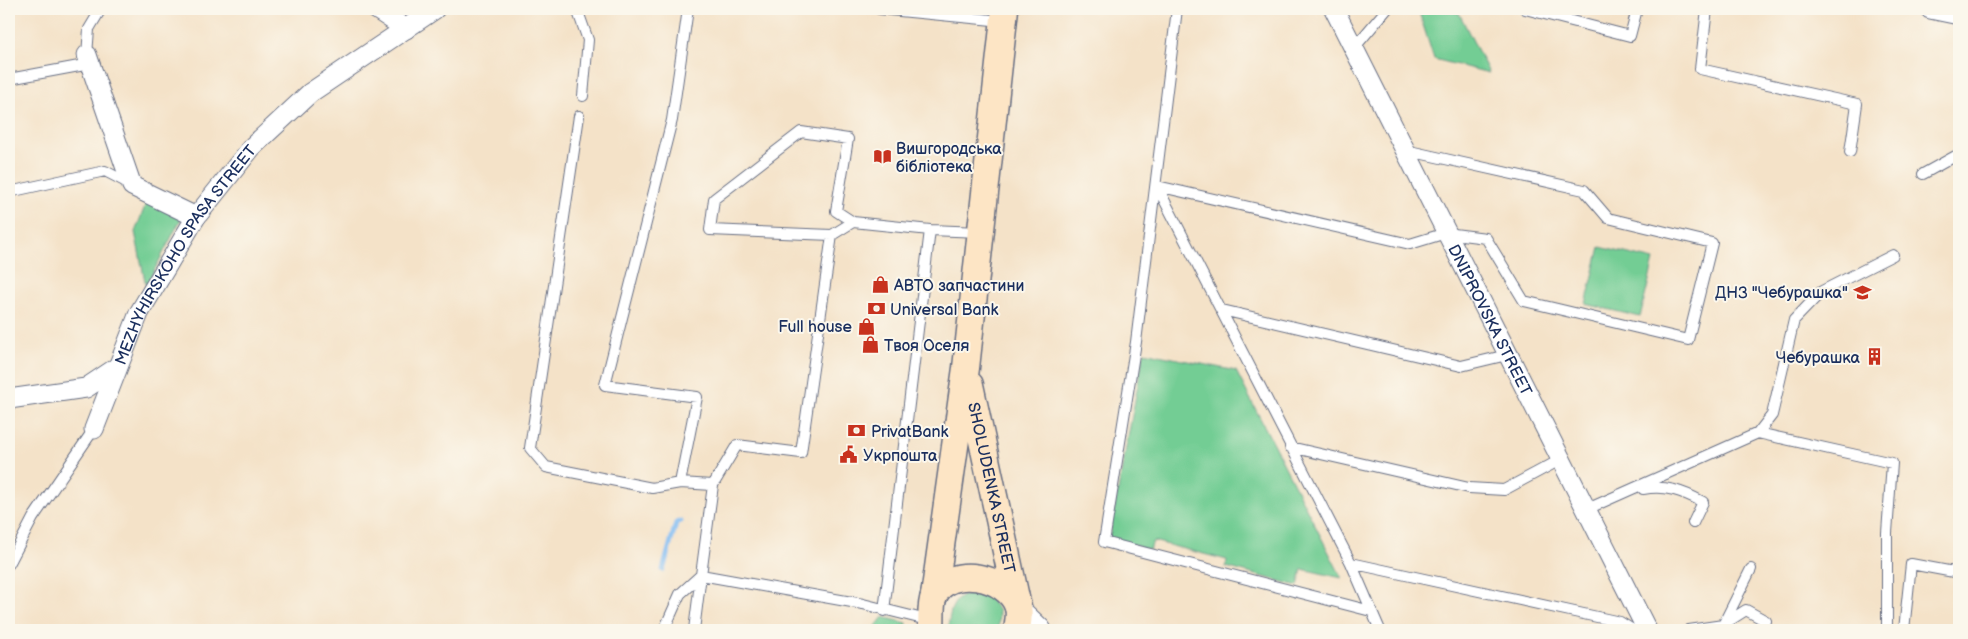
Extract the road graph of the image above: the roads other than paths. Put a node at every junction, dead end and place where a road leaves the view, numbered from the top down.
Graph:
1 (101, 9) edge
2 (376, 9) edge
3 (436, 9) edge
4 (577, 9) edge
5 (688, 9) edge
6 (879, 9) edge
7 (1177, 9) edge
8 (1334, 9) edge
9 (1387, 9) edge
10 (1525, 9) edge
11 (1637, 9) edge
12 (1707, 9) edge
13 (1930, 9) edge
14 (1004, 15) edge
15 (1959, 15) edge
16 (406, 29) junction
17 (1354, 48) junction
18 (89, 60) junction
19 (9, 79) edge
20 (583, 96) dead end
21 (579, 116) dead end
22 (1405, 150) junction
23 (1850, 152) dead end
24 (1959, 154) edge
25 (1923, 174) dead end
26 (132, 186) junction
27 (1156, 186) junction
28 (9, 192) edge
29 (196, 217) junction
30 (853, 222) junction
31 (930, 230) junction
32 (981, 232) junction
33 (1446, 232) junction
34 (832, 235) junction
35 (1893, 255) dead end
36 (1222, 310) junction
37 (1507, 355) junction
38 (116, 368) junction
39 (966, 368) junction
40 (9, 399) edge
41 (94, 429) joint
42 (1758, 433) junction
43 (1290, 447) junction
44 (1560, 460) junction
45 (680, 482) junction
46 (712, 485) junction
47 (1632, 491) junction
48 (1585, 510) junction
49 (1693, 523) dead end
50 (1351, 563) junction
51 (9, 564) edge
52 (1751, 569) dead end
53 (1959, 572) edge
54 (701, 575) junction
55 (934, 596) junction
56 (884, 611) junction
57 (1372, 611) junction
58 (1018, 616) edge
59 (1766, 621) dead end
60 (1723, 625) junction
61 (931, 626) edge
62 (664, 630) edge
63 (694, 630) edge
64 (1039, 630) edge
65 (1380, 630) edge
66 (1633, 630) edge
67 (1647, 630) edge
68 (1689, 630) edge
69 (1887, 630) edge
70 (1904, 630) edge

1 - 18 lane
2 - 16 street
3 - 16 street, MEZHYHIRSKOHO SPASA STREET
4 - 20 lane
5 - 45 lane
6 - 14 lane
7 - 27 lane
8 - 17 street, DNIPROVSKA STREET
9 - 17 lane
10 - 11 lane
12 - 23 lane
13 - 15 street
14 - 32 main road, SHOLUDENKA STREET
16 - 29 street, MEZHYHIRSKOHO SPASA STREET
17 - 22 street, DNIPROVSKA STREET
18 - 19 lane
18 - 26 street
21 - 45 lane
22 - 33 street, DNIPROVSKA STREET
22 - 33 lane
24 - 25 lane
26 - 28 lane
26 - 29 street
27 - 33 lane
27 - 36 lane
27 - 57 lane
29 - 38 street, MEZHYHIRSKOHO SPASA STREET
30 - 31 lane
30 - 34 lane
30 - 34 lane
31 - 32 lane
31 - 56 lane
32 - 39 main road, SHOLUDENKA STREET
33 - 37 street, DNIPROVSKA STREET
34 - 46 lane
35 - 42 lane
36 - 37 lane
36 - 43 lane
37 - 44 street, DNIPROVSKA STREET
38 - 40 street
38 - 41 street, MEZHYHIRSKOHO SPASA STREET
39 - 55 main road, SHOLUDENKA STREET
39 - 58 main road, SHOLUDENKA STREET
41 - 51 lane, MEZHYHIRSKOHO SPASA STREET
42 - 47 lane
42 - 69 lane
43 - 44 lane
43 - 50 lane
44 - 48 street, DNIPROVSKA STREET
45 - 46 lane
46 - 54 lane
47 - 48 lane
47 - 49 lane
48 - 67 street, DNIPROVSKA STREET
50 - 57 lane
50 - 66 lane
52 - 60 lane
53 - 70 lane
54 - 56 lane
54 - 62 lane
54 - 63 lane
55 - 58 main road
55 - 61 main road, SHOLUDENKA STREET
56 - 61 lane
57 - 65 lane
58 - 64 street
59 - 60 lane
60 - 68 lane

